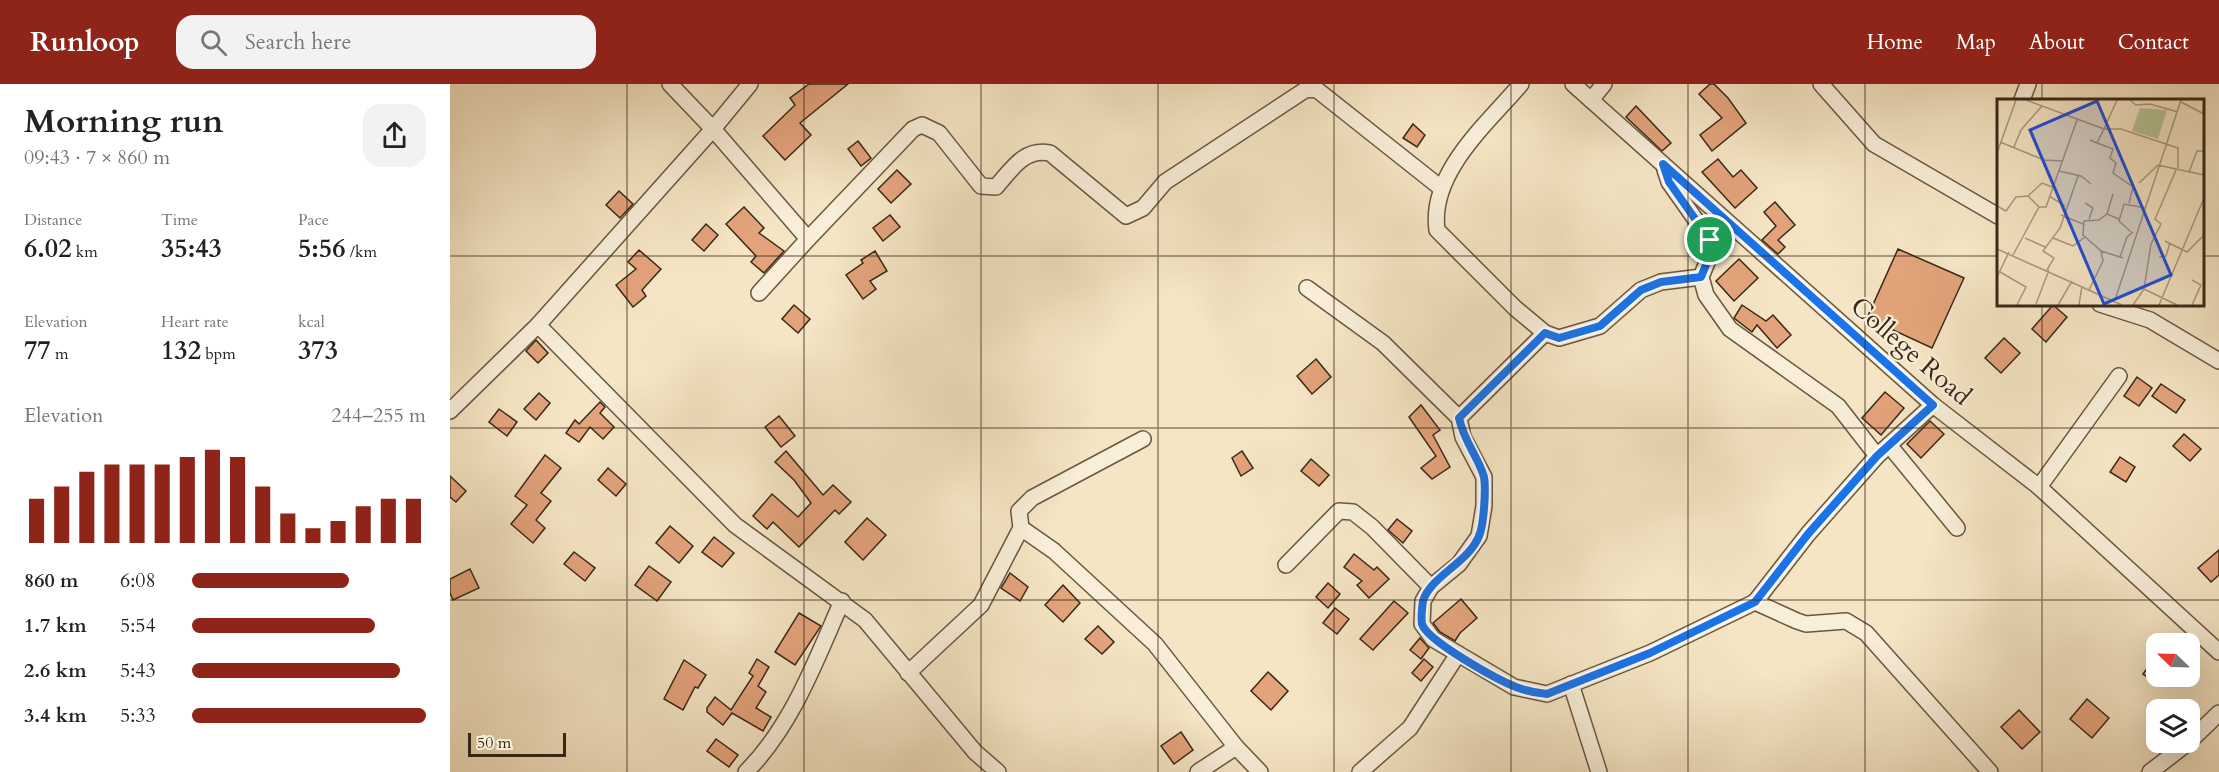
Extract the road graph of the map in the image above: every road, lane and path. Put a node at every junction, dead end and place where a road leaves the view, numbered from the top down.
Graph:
1 (670, 84) edge
2 (750, 84) edge
3 (1521, 84) edge
4 (1573, 84) edge
5 (1604, 84) edge
6 (1821, 84) edge
7 (2028, 84) edge
8 (2022, 99) edge
9 (1591, 100) junction
10 (713, 129) junction
11 (1663, 164) junction
12 (1441, 188) junction
13 (1997, 215) edge
14 (808, 239) junction
15 (1701, 277) junction
16 (1307, 288) dead end
17 (759, 293) dead end
18 (2106, 306) edge
19 (538, 325) junction
20 (1545, 333) junction
21 (2219, 362) edge
22 (2119, 376) dead end
23 (1933, 405) junction
24 (450, 411) edge
25 (1459, 418) junction
26 (1143, 439) dead end
27 (1890, 445) junction
28 (1877, 456) junction
29 (2038, 488) junction
30 (1021, 528) junction
31 (1957, 528) dead end
32 (1286, 565) dead end
33 (1431, 587) junction
34 (842, 601) junction
35 (1755, 602) junction
36 (2219, 652) edge
37 (1458, 654) junction
38 (908, 673) junction
39 (1571, 684) junction
40 (2219, 713) edge
41 (2200, 731) edge
42 (1236, 747) junction
43 (2175, 753) edge
44 (747, 772) edge
45 (998, 772) edge
46 (1198, 772) edge
47 (1260, 772) edge
48 (1360, 772) edge
49 (1599, 772) edge
50 (1990, 772) edge
51 (2150, 772) edge

1 - 10 street
2 - 10 street
3 - 12 street
4 - 9 street, College Road
5 - 9 street
6 - 13 street
7 - 8 street
9 - 11 street, College Road
10 - 14 street
10 - 19 street
11 - 15 street
11 - 23 street, College Road
12 - 14 street
12 - 20 street
14 - 17 street
15 - 20 street
15 - 28 street
16 - 25 street
18 - 21 street
19 - 24 street
19 - 34 street
20 - 25 street
22 - 29 street
23 - 27 street
23 - 29 street, College Road
25 - 33 street
26 - 30 street
27 - 28 street
27 - 31 street
28 - 35 street
29 - 36 street, College Road
30 - 38 street
30 - 42 street
32 - 33 street
33 - 37 street
34 - 38 street
34 - 44 street
35 - 39 street
35 - 50 street
37 - 39 street
37 - 48 street
38 - 45 street
39 - 49 street
40 - 41 street
42 - 46 street
42 - 47 street
43 - 51 street

